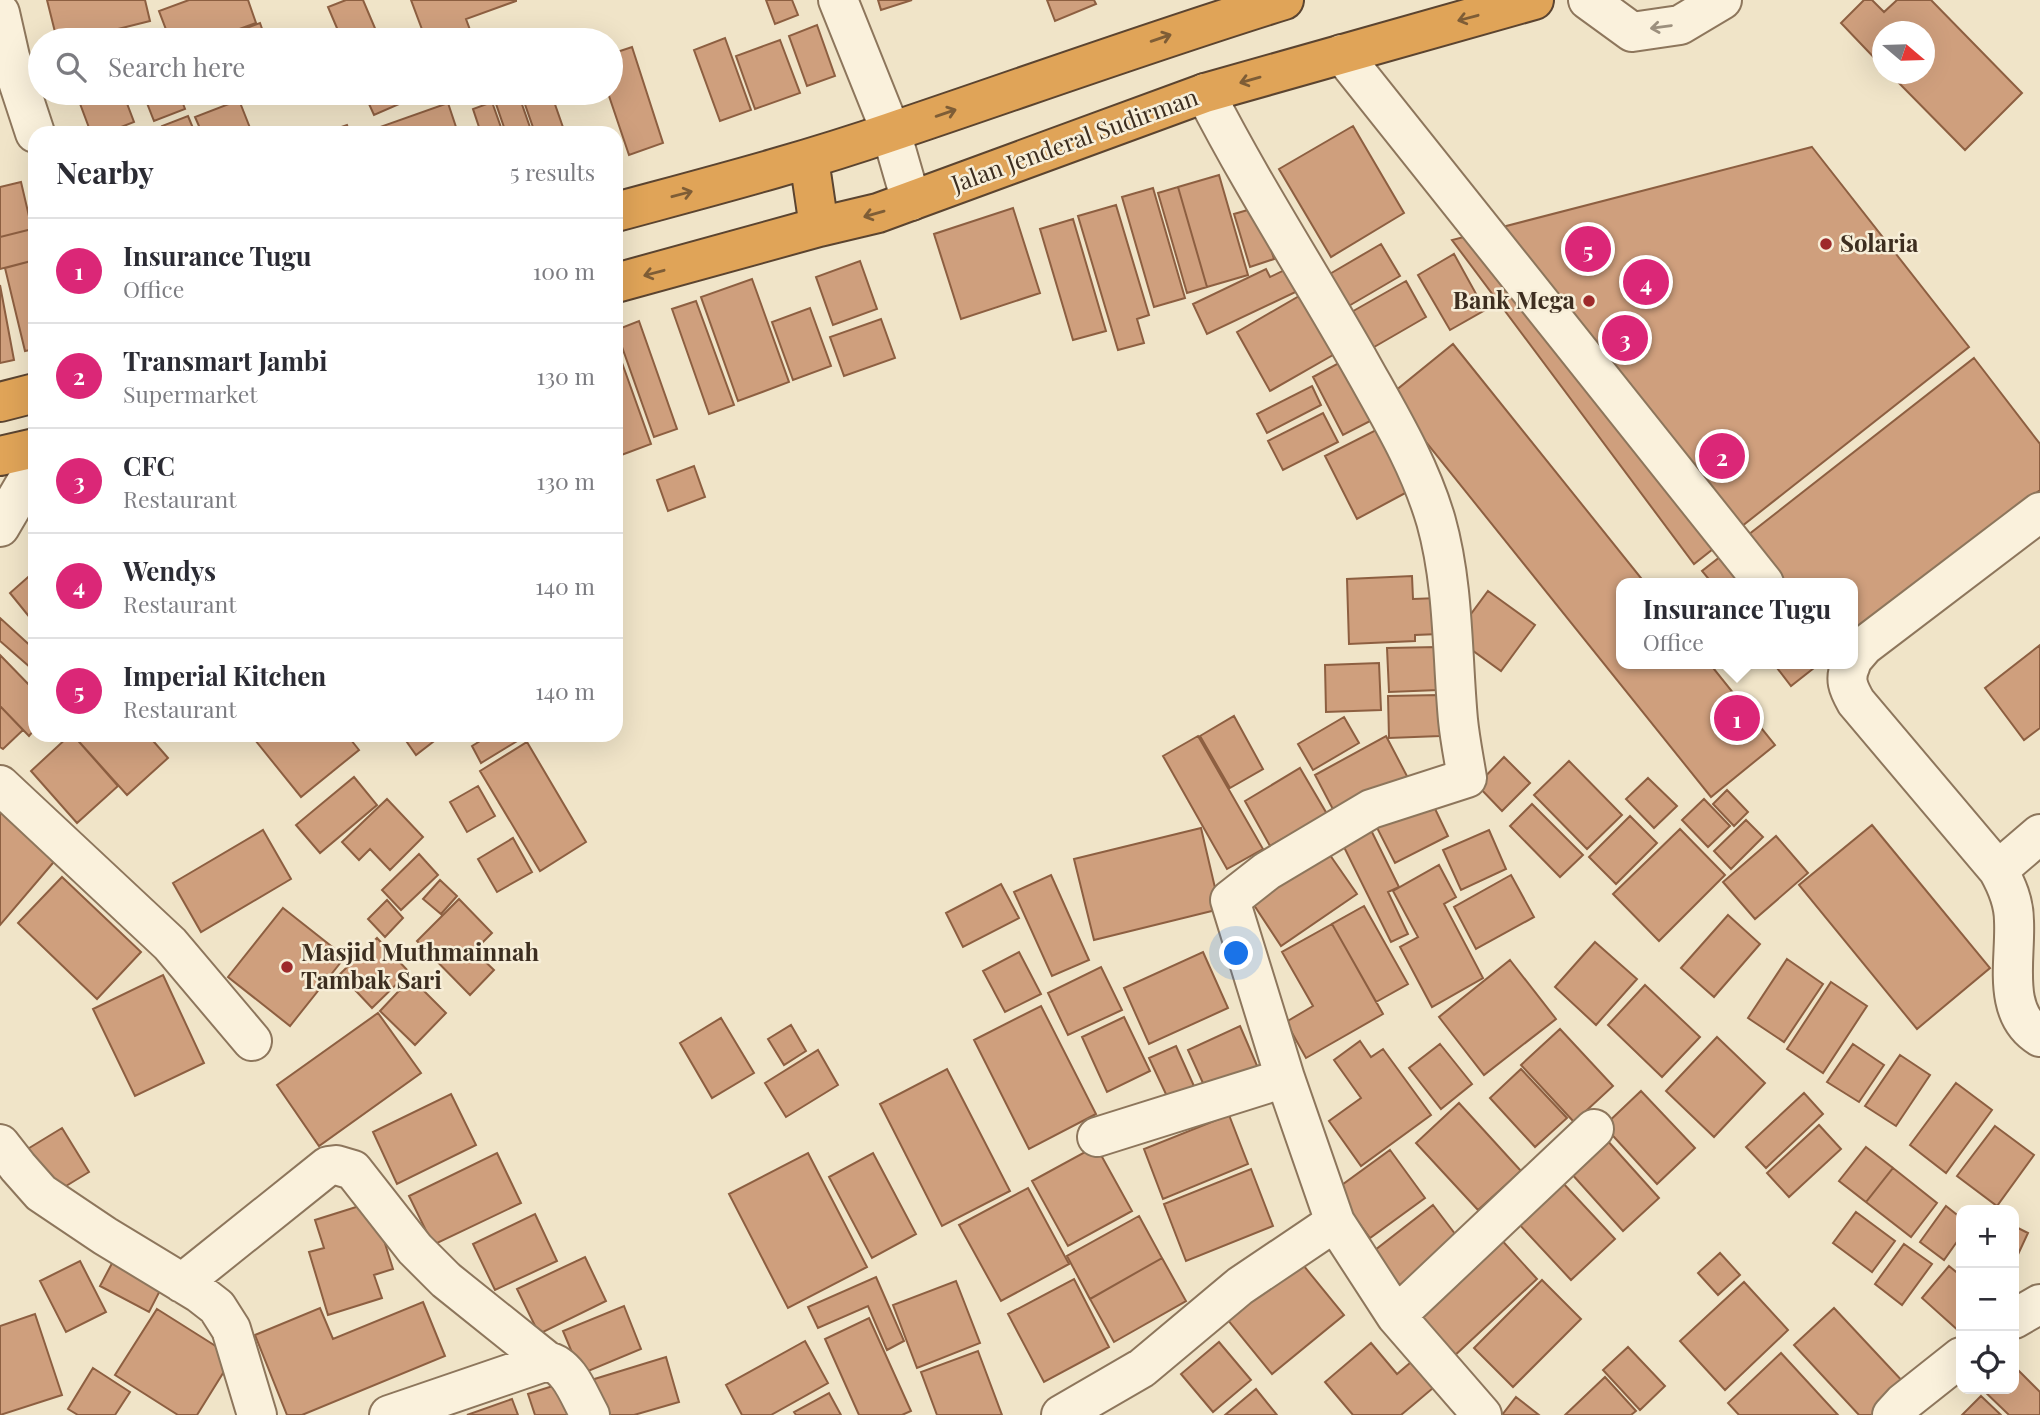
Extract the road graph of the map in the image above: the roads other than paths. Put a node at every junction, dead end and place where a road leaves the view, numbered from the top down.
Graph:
1 (838, 0) edge
2 (1284, 0) edge
3 (1534, 0) edge
4 (1588, 0) edge
5 (1722, 0) edge
6 (0, 13) edge
7 (1342, 54) junction
8 (1205, 93) junction
9 (33, 126) edge
10 (891, 132) junction
11 (809, 159) junction
12 (911, 201) junction
13 (623, 210) edge
14 (819, 227) junction
15 (623, 281) edge
16 (28, 395) edge
17 (0, 402) edge
18 (28, 450) edge
19 (0, 456) edge
20 (28, 479) edge
21 (2040, 512) edge
22 (0, 527) edge
23 (1760, 578) edge
24 (1858, 653) edge
25 (1845, 669) edge
26 (0, 785) edge
27 (2040, 834) edge
28 (1998, 870) junction
29 (2040, 1037) edge
30 (252, 1041) dead end
31 (1284, 1078) junction
32 (1594, 1129) dead end
33 (1097, 1137) dead end
34 (0, 1144) edge
35 (1335, 1222) junction
36 (182, 1283) junction
37 (2040, 1304) edge
38 (1396, 1316) junction
39 (2019, 1316) edge
40 (1956, 1361) edge
41 (547, 1362) junction
42 (257, 1415) edge
43 (389, 1415) edge
44 (590, 1415) edge
45 (1061, 1415) edge
46 (1482, 1415) edge
47 (1892, 1415) edge

1 - 10 street
10 -> 2 highway
3 -> 7 highway, Jalan Jenderal Sudirman
5 -> 4 street
6 - 9 street
7 -> 8 highway, Jalan Jenderal Sudirman
7 - 23 street
8 - 12 highway, Jalan Jenderal Sudirman
8 - 31 street
10 - 11 highway
10 - 12 street
13 -> 11 highway
11 - 14 highway
12 -> 14 highway, Jalan Jenderal Sudirman
14 -> 15 highway, Jalan Jenderal Sudirman
16 - 17 highway
18 - 19 highway
20 - 22 street
21 - 24 street
25 - 28 street
26 - 30 street
27 - 28 street
28 - 29 street
31 - 33 street
31 - 35 street
32 - 38 street
34 - 36 street
35 - 38 street
35 - 45 street
36 - 41 street
36 - 42 street
37 - 39 street
38 - 46 street
40 - 47 street
41 - 43 street
41 - 44 street

